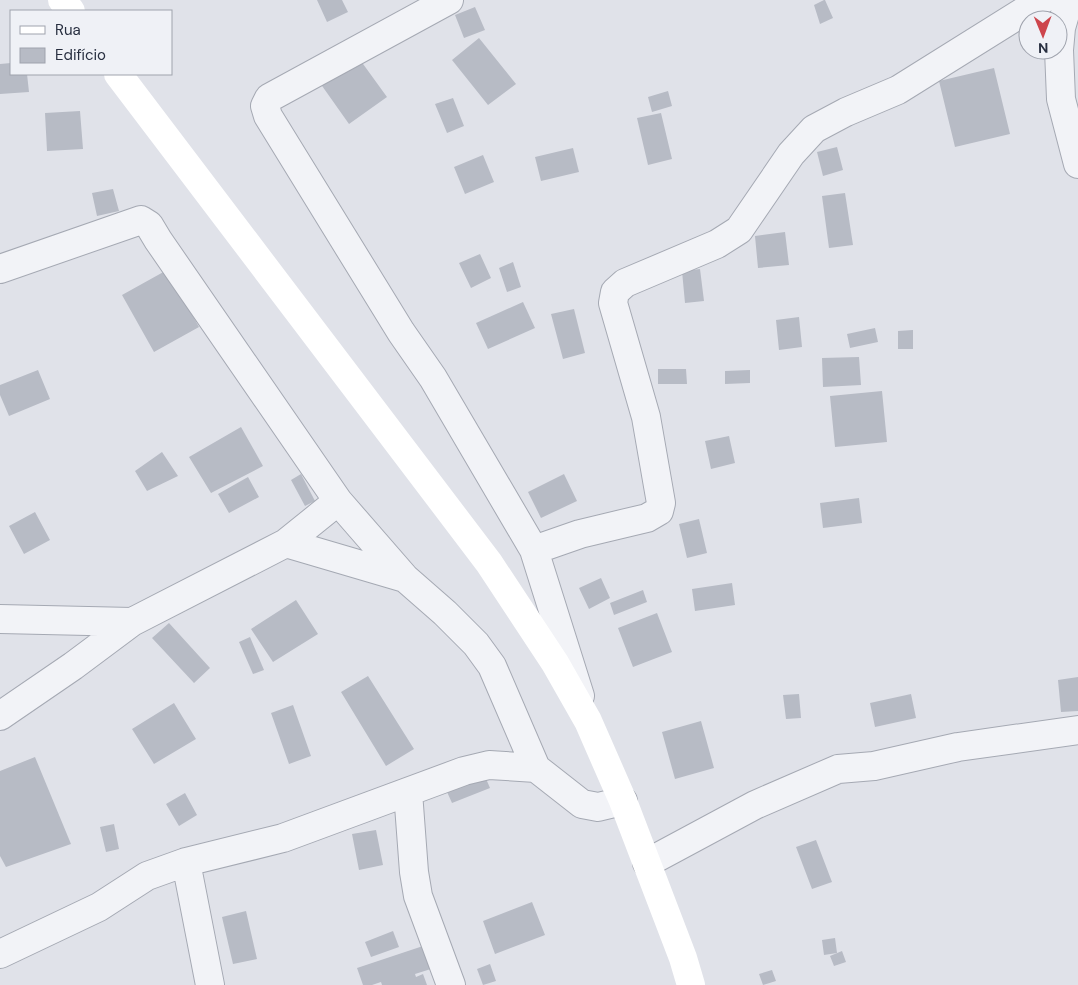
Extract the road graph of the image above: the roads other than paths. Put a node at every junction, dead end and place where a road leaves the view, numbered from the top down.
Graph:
1 (62, 0) edge
2 (449, 0) edge
3 (1042, 0) edge
4 (1069, 0) edge
5 (70, 10) edge
6 (119, 75) edge
7 (1078, 164) edge
8 (0, 269) edge
9 (338, 501) junction
10 (286, 543) junction
11 (534, 550) junction
12 (405, 578) junction
13 (0, 619) edge
14 (132, 622) junction
15 (0, 716) edge
16 (588, 722) junction
17 (1078, 730) edge
18 (536, 768) junction
19 (408, 792) junction
20 (624, 801) junction
21 (186, 862) junction
22 (647, 863) junction
23 (0, 954) edge
24 (210, 985) edge
25 (452, 985) edge
26 (691, 985) edge

1 - 5 main road
2 - 11 street
3 - 11 street
4 - 7 street
6 - 16 main road
8 - 9 street
9 - 10 street
9 - 12 street
10 - 12 street
10 - 14 street
11 - 16 street
12 - 18 street
13 - 14 street
14 - 15 street
16 - 20 main road
17 - 22 street
18 - 19 street
18 - 20 street
19 - 21 street
19 - 25 street
20 - 22 main road
21 - 23 street
21 - 24 street
22 - 26 main road

